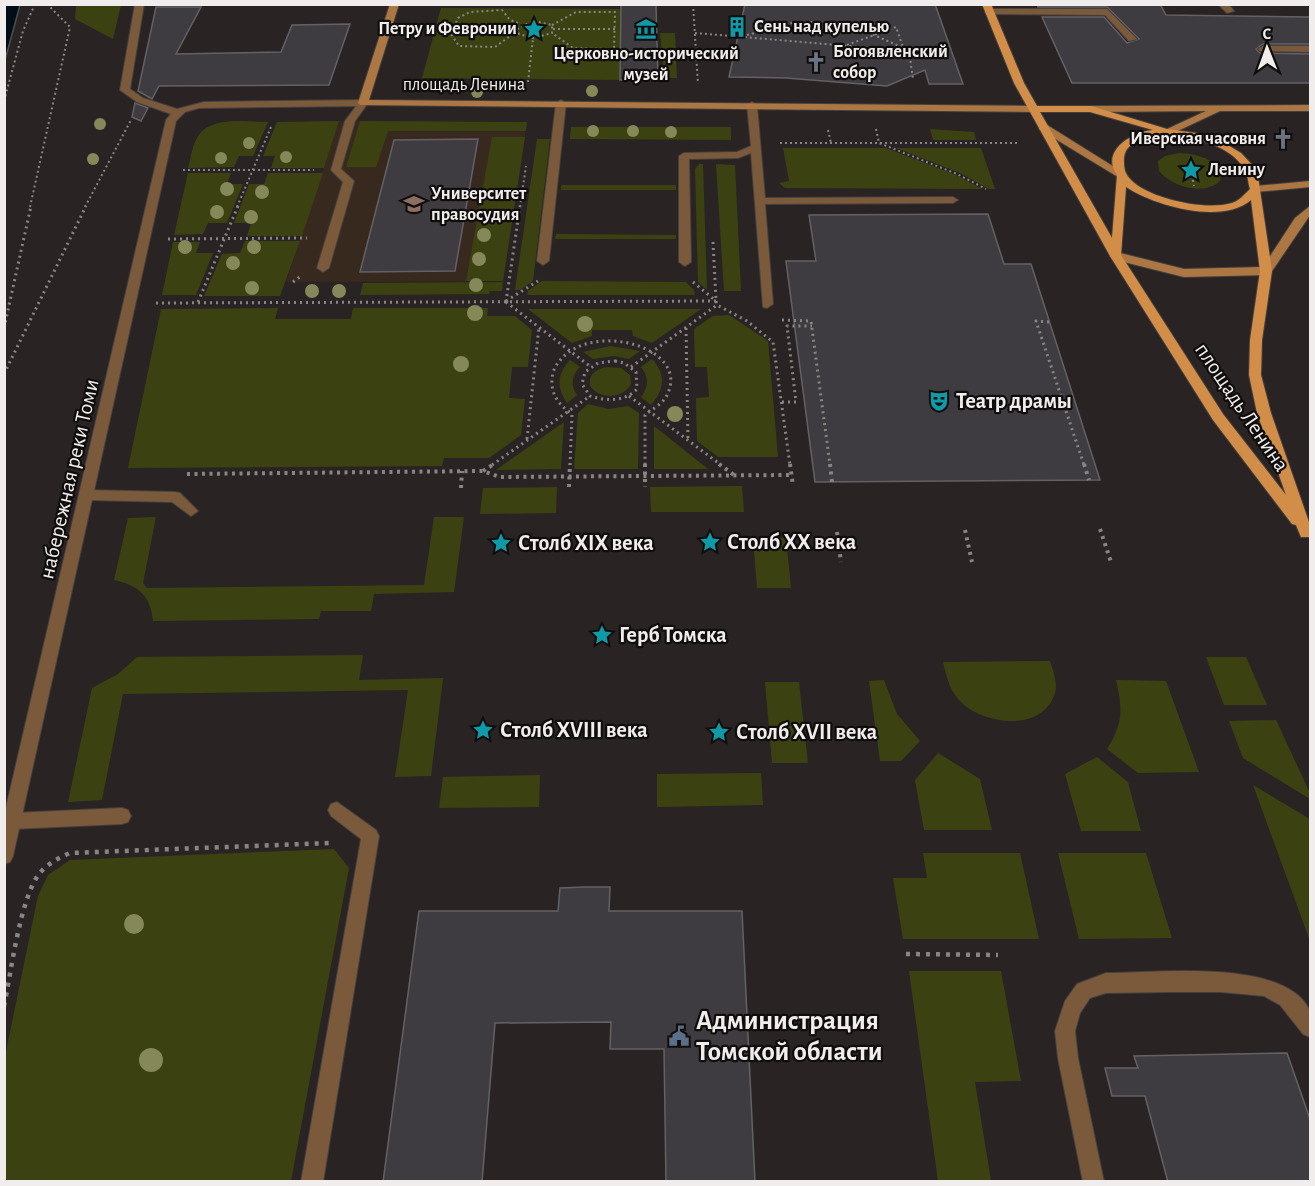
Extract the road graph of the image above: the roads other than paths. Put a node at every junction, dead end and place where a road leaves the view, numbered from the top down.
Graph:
1 (140, 4) edge
2 (395, 4) edge
3 (1222, 4) edge
4 (988, 8) edge
5 (1230, 11) dead end
6 (1132, 39) dead end
7 (1263, 49) dead end
8 (1311, 49) edge
9 (363, 103) junction
10 (561, 104) junction
11 (752, 105) junction
12 (1220, 108) junction
13 (1305, 108) edge
14 (1033, 109) junction
15 (1091, 109) junction
16 (176, 112) junction
17 (1311, 114) edge
18 (1043, 127) junction
19 (1169, 132) junction
20 (755, 146) junction
21 (1122, 175) junction
22 (1311, 184) edge
23 (1255, 189) junction
24 (953, 200) dead end
25 (759, 201) junction
26 (1311, 209) edge
27 (1116, 255) junction
28 (543, 261) dead end
29 (686, 262) dead end
30 (323, 268) dead end
31 (1266, 271) junction
32 (767, 304) dead end
33 (87, 495) junction
34 (191, 511) dead end
35 (1308, 536) edge
36 (337, 810) dead end
37 (122, 816) dead end
38 (13, 821) junction
39 (4, 856) edge
40 (1311, 1027) edge
41 (312, 1182) edge
42 (1094, 1182) edge

1 - 16 street
2 - 9 street
3 - 5 street
4 - 6 street
4 - 14 main road
7 - 8 street
9 - 10 street, площадь Ленина
9 - 16 street
9 - 30 street
10 - 11 street, площадь Ленина
10 - 28 street
11 - 14 street, площадь Ленина
11 - 20 street
12 - 13 street, площадь Ленина
12 - 15 street, площадь Ленина
12 - 19 street, площадь Ленина
13 - 17 street
14 - 15 main road, площадь Ленина
14 - 18 main road, площадь Ленина
15 - 19 main road, площадь Ленина
16 - 33 street, набережная реки Томи
18 - 21 street, площадь Ленина
18 - 27 main road, площадь Ленина
19 - 21 main road, площадь Ленина
19 - 23 main road, площадь Ленина
20 - 25 street
20 - 29 street
21 - 23 main road, площадь Ленина
21 - 27 main road, площадь Ленина
22 - 23 street
23 - 31 main road, площадь Ленина
24 - 25 street
25 - 32 street
26 - 31 street, площадь Ленина
27 - 31 street
27 - 35 main road, площадь Ленина
31 - 35 main road, площадь Ленина
33 - 34 street
33 - 38 street, набережная реки Томи
36 - 41 street
37 - 38 street
38 - 39 street, набережная реки Томи
40 - 42 street

